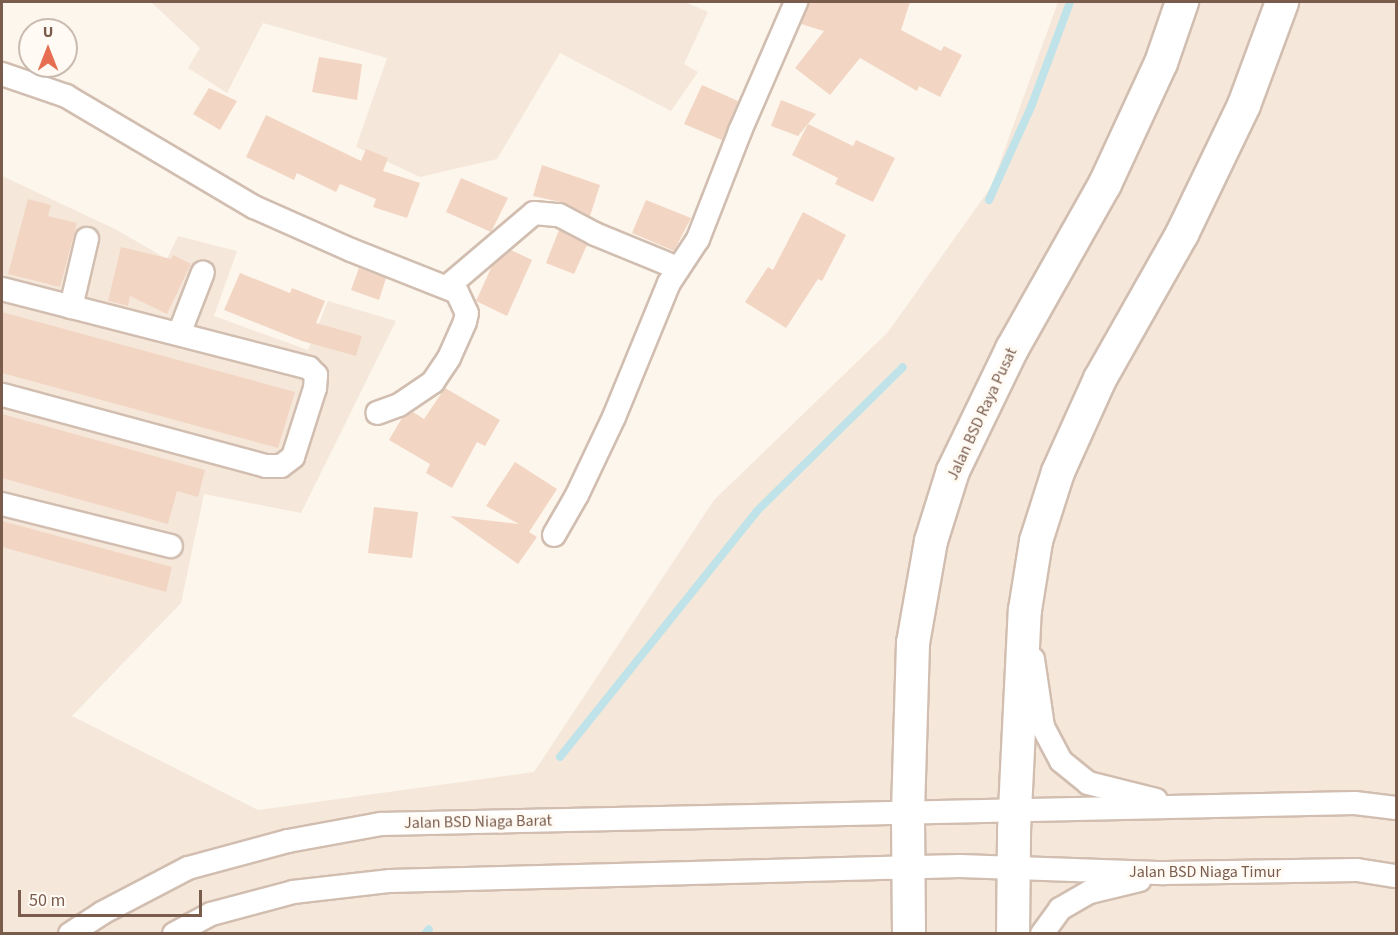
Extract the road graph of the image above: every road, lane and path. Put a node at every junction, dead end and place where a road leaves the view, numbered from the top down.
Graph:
1 (796, 2) edge
2 (1182, 2) edge
3 (1282, 2) edge
4 (2, 74) edge
5 (87, 239) dead end
6 (678, 268) junction
7 (203, 272) dead end
8 (447, 287) junction
9 (2, 289) edge
10 (71, 307) junction
11 (179, 334) junction
12 (2, 395) edge
13 (377, 413) dead end
14 (2, 504) edge
15 (554, 535) dead end
16 (171, 546) dead end
17 (1025, 610) junction
18 (1182, 807) junction
19 (1396, 808) edge
20 (1015, 811) junction
21 (908, 812) junction
22 (907, 868) junction
23 (1013, 868) junction
24 (1165, 873) junction
25 (1396, 876) edge
26 (70, 933) edge
27 (174, 933) edge
28 (909, 933) edge
29 (1013, 933) edge
30 (1042, 933) edge

1 - 6 street
2 - 21 main road, Jalan BSD Raya Pusat
3 - 17 main road
4 - 8 street
5 - 10 street
6 - 8 street
6 - 15 street
7 - 11 street
8 - 13 street
9 - 10 street
10 - 11 street
11 - 12 street
14 - 16 street
17 - 18 street
17 - 20 main road
18 - 19 street
18 - 20 street
20 - 21 street, Jalan BSD Niaga Barat
20 - 23 main road
21 - 22 main road, Jalan BSD Raya Pusat
21 - 26 street, Jalan BSD Niaga Barat
22 - 23 street, Jalan BSD Niaga Timur
22 - 27 street
22 - 28 main road, Jalan BSD Raya Pusat
23 - 24 street, Jalan BSD Niaga Timur
23 - 29 main road
24 - 25 street, Jalan BSD Niaga Timur
24 - 30 street

